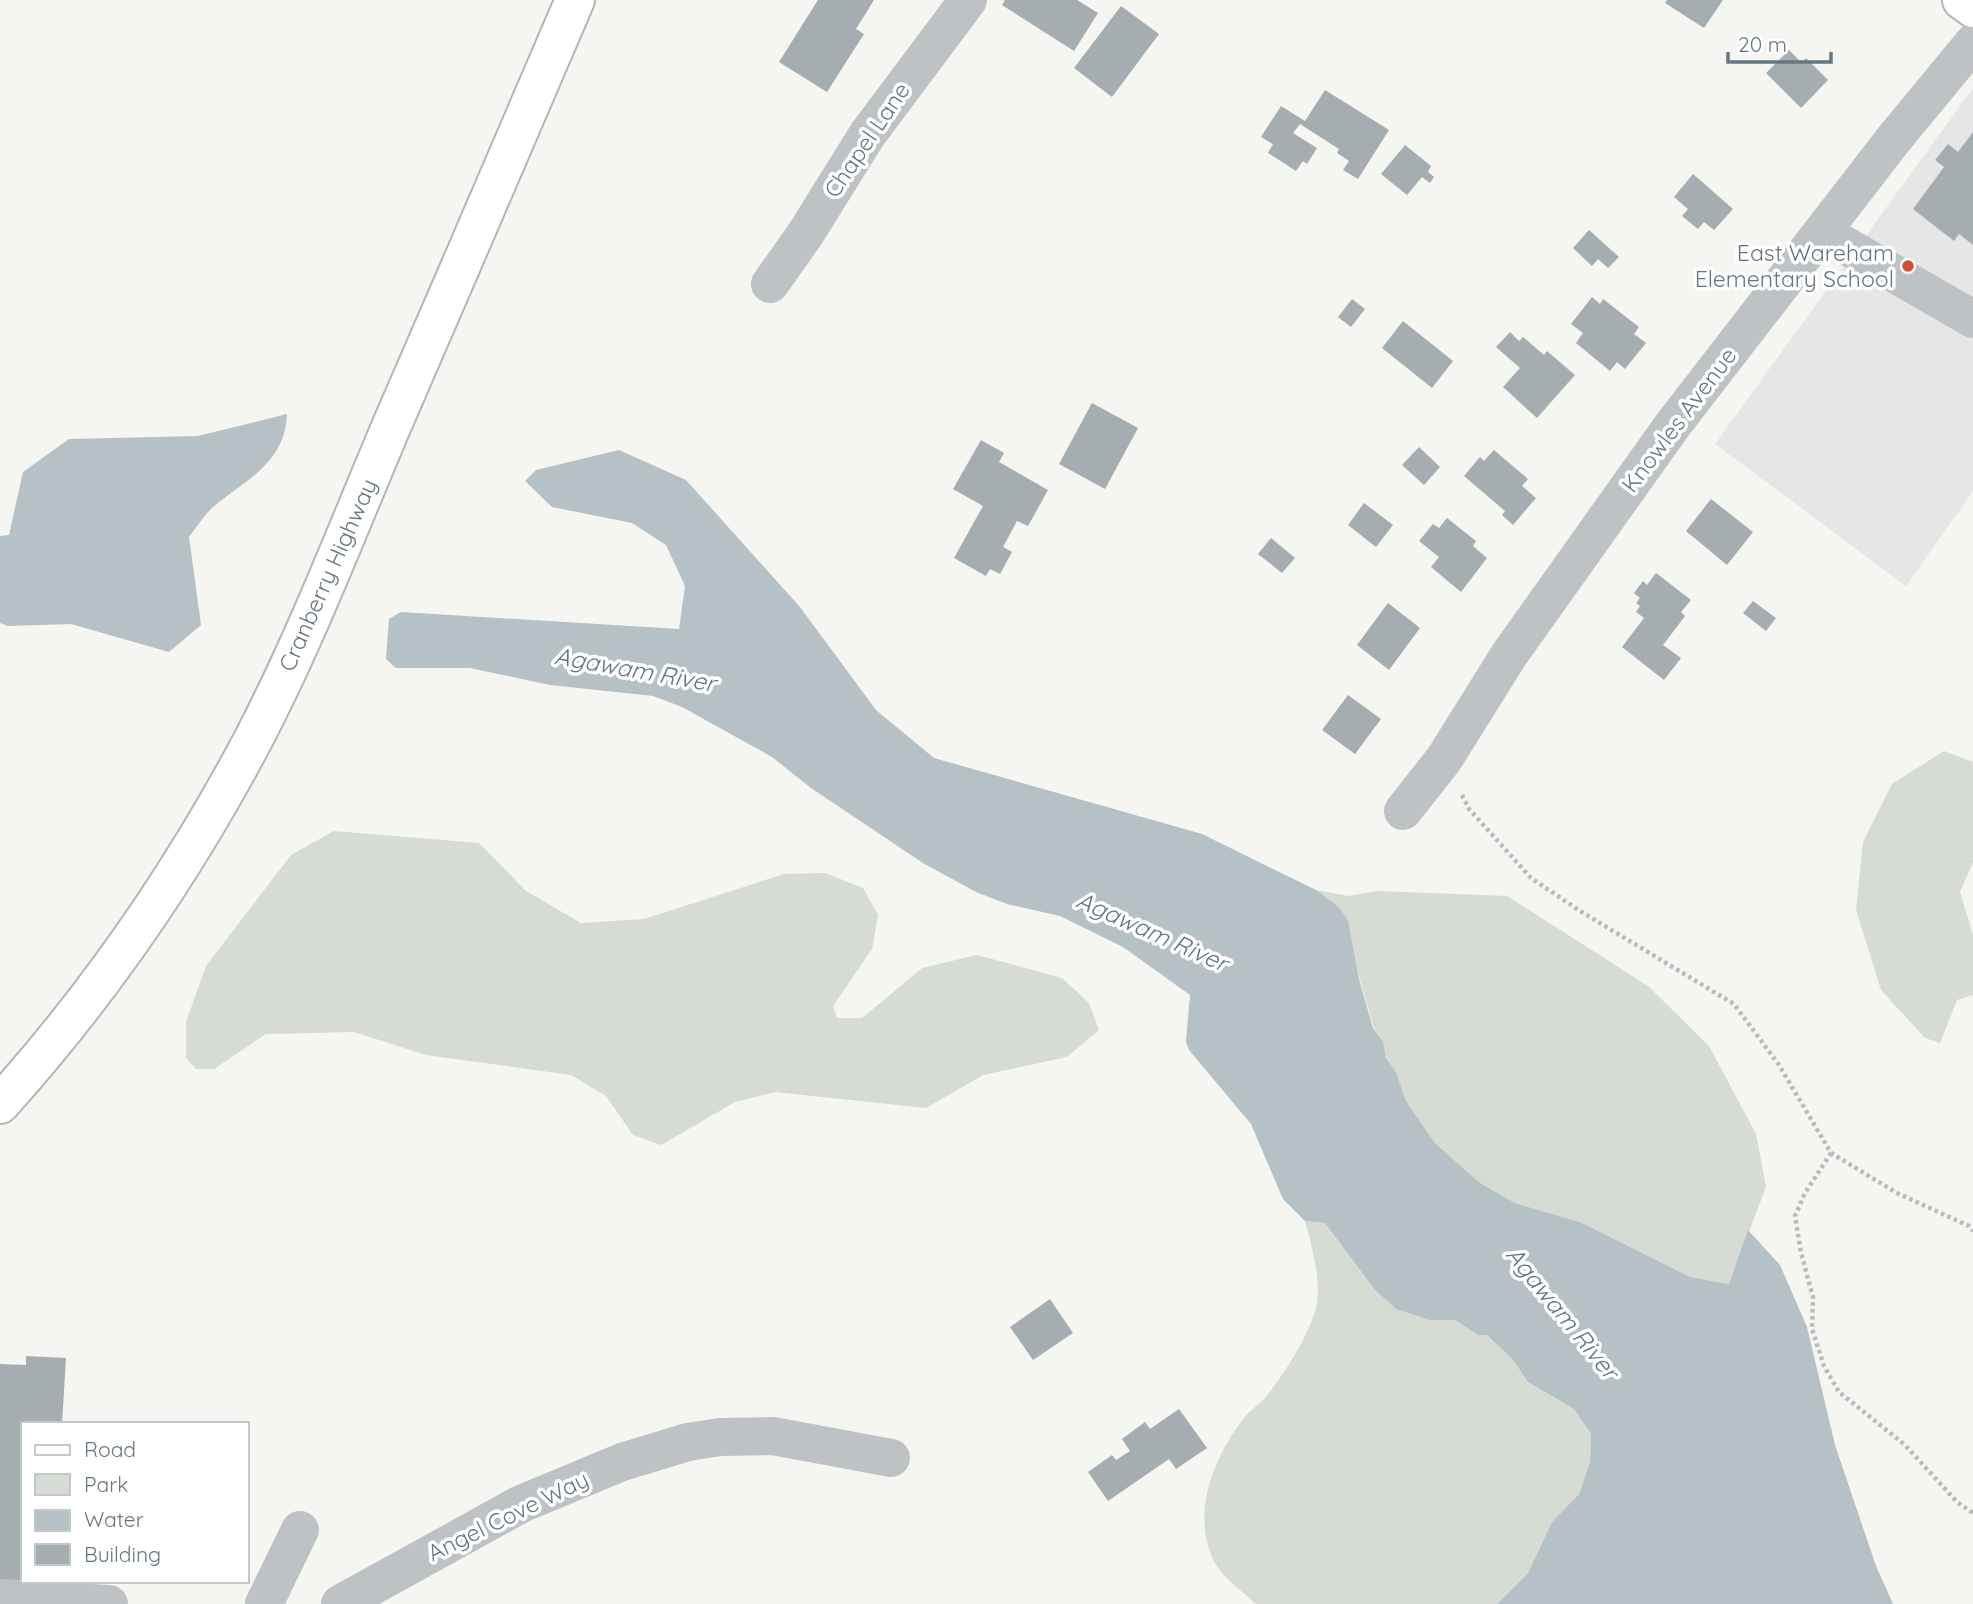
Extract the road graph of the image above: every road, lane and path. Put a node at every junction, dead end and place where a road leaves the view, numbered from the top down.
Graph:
1 (575, 0) edge
2 (968, 0) edge
3 (1962, 0) edge
4 (1973, 8) edge
5 (1973, 43) edge
6 (1822, 232) junction
7 (770, 284) dead end
8 (1973, 319) edge
9 (1444, 759) junction
10 (1403, 811) dead end
11 (0, 1104) edge
12 (1831, 1153) junction
13 (1973, 1231) edge
14 (891, 1458) dead end
15 (1973, 1513) edge
16 (300, 1530) dead end
17 (0, 1598) edge
18 (109, 1604) edge
19 (264, 1604) edge
20 (340, 1604) edge

1 - 11 main road, Cranberry Highway
2 - 7 street, Chapel Lane
3 - 4 main road
5 - 6 street, Knowles Avenue
6 - 8 street
6 - 9 street, Knowles Avenue
9 - 10 street, Knowles Avenue
9 - 12 path
12 - 13 path
12 - 15 path
14 - 20 street, Angel Cove Way
16 - 19 street
17 - 18 street

